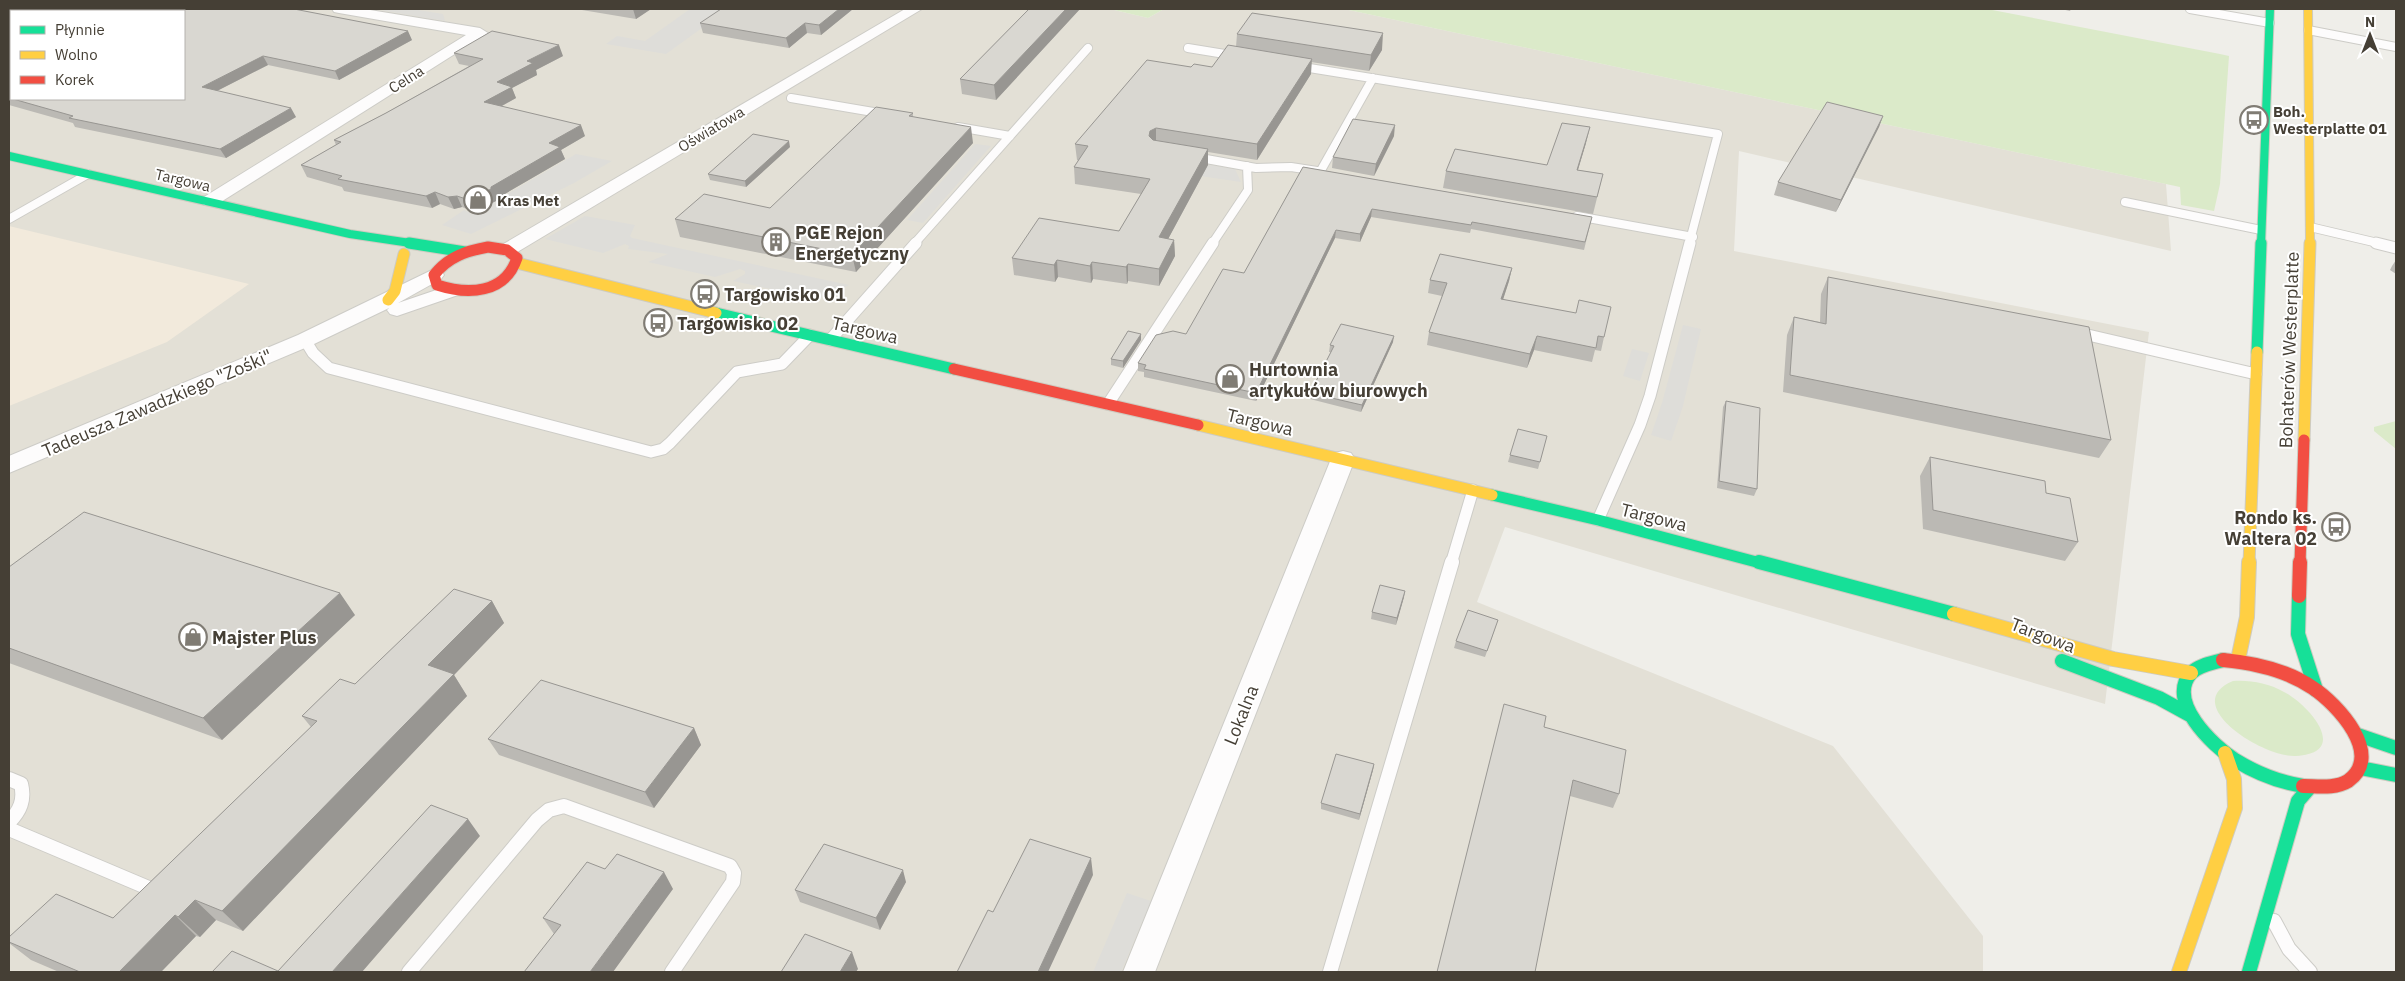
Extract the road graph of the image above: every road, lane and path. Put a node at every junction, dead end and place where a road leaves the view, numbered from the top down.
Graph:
1 (339, 9) edge
2 (915, 9) edge
3 (2190, 9) edge
4 (2270, 9) edge
5 (2308, 9) edge
6 (2270, 23) junction
7 (2308, 30) junction
8 (2396, 47) edge
9 (1088, 48) dead end
10 (1188, 48) dead end
11 (1246, 58) edge
12 (1285, 64) edge
13 (1373, 78) junction
14 (791, 98) dead end
15 (874, 112) junction
16 (894, 116) edge
17 (867, 119) edge
18 (952, 126) edge
19 (1010, 136) junction
20 (1183, 155) edge
21 (9, 156) edge
22 (1247, 166) junction
23 (1320, 172) junction
24 (1330, 173) edge
25 (88, 174) junction
26 (210, 201) junction
27 (2125, 202) dead end
28 (1566, 214) edge
29 (9, 219) edge
30 (2310, 227) junction
31 (2261, 230) junction
32 (350, 234) junction
33 (1693, 237) junction
34 (2396, 248) edge
35 (465, 252) junction
36 (404, 254) junction
37 (512, 256) junction
38 (418, 258) dead end
39 (434, 270) junction
40 (515, 284) dead end
41 (487, 287) junction
42 (566, 287) dead end
43 (451, 291) junction
44 (629, 293) junction
45 (388, 300) junction
46 (2060, 328) edge
47 (810, 335) junction
48 (305, 340) junction
49 (830, 340) junction
50 (2256, 374) junction
51 (1108, 404) junction
52 (1342, 459) junction
53 (9, 465) edge
54 (1473, 490) junction
55 (1598, 520) junction
56 (1881, 593) junction
57 (2021, 645) dead end
58 (2048, 656) dead end
59 (2238, 660) junction
60 (2191, 673) junction
61 (2316, 690) junction
62 (2190, 715) junction
63 (2358, 735) junction
64 (2396, 748) edge
65 (2225, 753) junction
66 (2360, 768) junction
67 (2396, 775) edge
68 (9, 779) edge
69 (2310, 787) junction
70 (9, 822) edge
71 (9, 829) edge
72 (158, 892) edge
73 (2267, 905) junction
74 (409, 972) edge
75 (672, 972) edge
76 (1139, 972) edge
77 (1330, 972) edge
78 (2179, 972) edge
79 (2249, 972) edge
80 (2310, 972) edge

1 - 26 street, Celna
2 - 37 street, Oświatowa
3 - 6 lane
4 - 6 main road, Bohaterów Westerplatte
5 - 7 main road, Bohaterów Westerplatte
6 - 31 main road, Bohaterów Westerplatte
7 - 8 lane
7 - 30 main road, Bohaterów Westerplatte
9 - 19 lane
10 - 11 lane
12 - 13 lane
13 - 23 lane
13 - 33 lane
14 - 15 lane
15 - 16 lane
15 - 17 lane
18 - 19 lane
19 - 49 lane
20 - 22 lane
21 - 25 main road, Targowa
22 - 23 lane
22 - 51 lane
23 - 24 lane
25 - 26 main road, Targowa
25 - 29 lane
26 - 32 main road, Targowa
27 - 31 lane
28 - 33 lane
30 - 34 lane
30 - 61 main road, Bohaterów Westerplatte
31 - 50 main road, Bohaterów Westerplatte
32 - 35 main road, Targowa
32 - 36 main road, Targowa
33 - 55 lane
35 - 37 main road, Targowa
35 - 39 main road
36 - 38 main road, Targowa
36 - 45 main road
37 - 41 main road
37 - 44 main road, Targowa
39 - 43 main road
39 - 45 street, Tadeusza Zawadzkiego "Zośki"
40 - 41 main road
41 - 43 main road
42 - 44 main road, Targowa
43 - 48 street, Tadeusza Zawadzkiego "Zośki"
44 - 47 main road, Targowa
45 - 48 street, Tadeusza Zawadzkiego "Zośki"
46 - 50 lane
47 - 48 lane
47 - 49 main road, Targowa
48 - 53 street, Tadeusza Zawadzkiego "Zośki"
49 - 51 main road, Targowa
50 - 59 main road, Bohaterów Westerplatte
51 - 52 main road, Targowa
52 - 54 main road, Targowa
52 - 76 street, Lokalna
54 - 55 main road, Targowa
54 - 77 lane
55 - 56 main road, Targowa
56 - 57 main road, Targowa
56 - 60 main road, Targowa
58 - 62 main road, Targowa
59 - 60 main road
59 - 61 main road
60 - 62 main road
61 - 63 main road
62 - 65 main road
63 - 64 main road
63 - 66 main road
65 - 69 main road
65 - 78 main road
66 - 67 main road
66 - 69 main road
68 - 70 lane
69 - 73 main road
71 - 72 lane
73 - 79 main road
73 - 80 lane
74 - 75 lane

